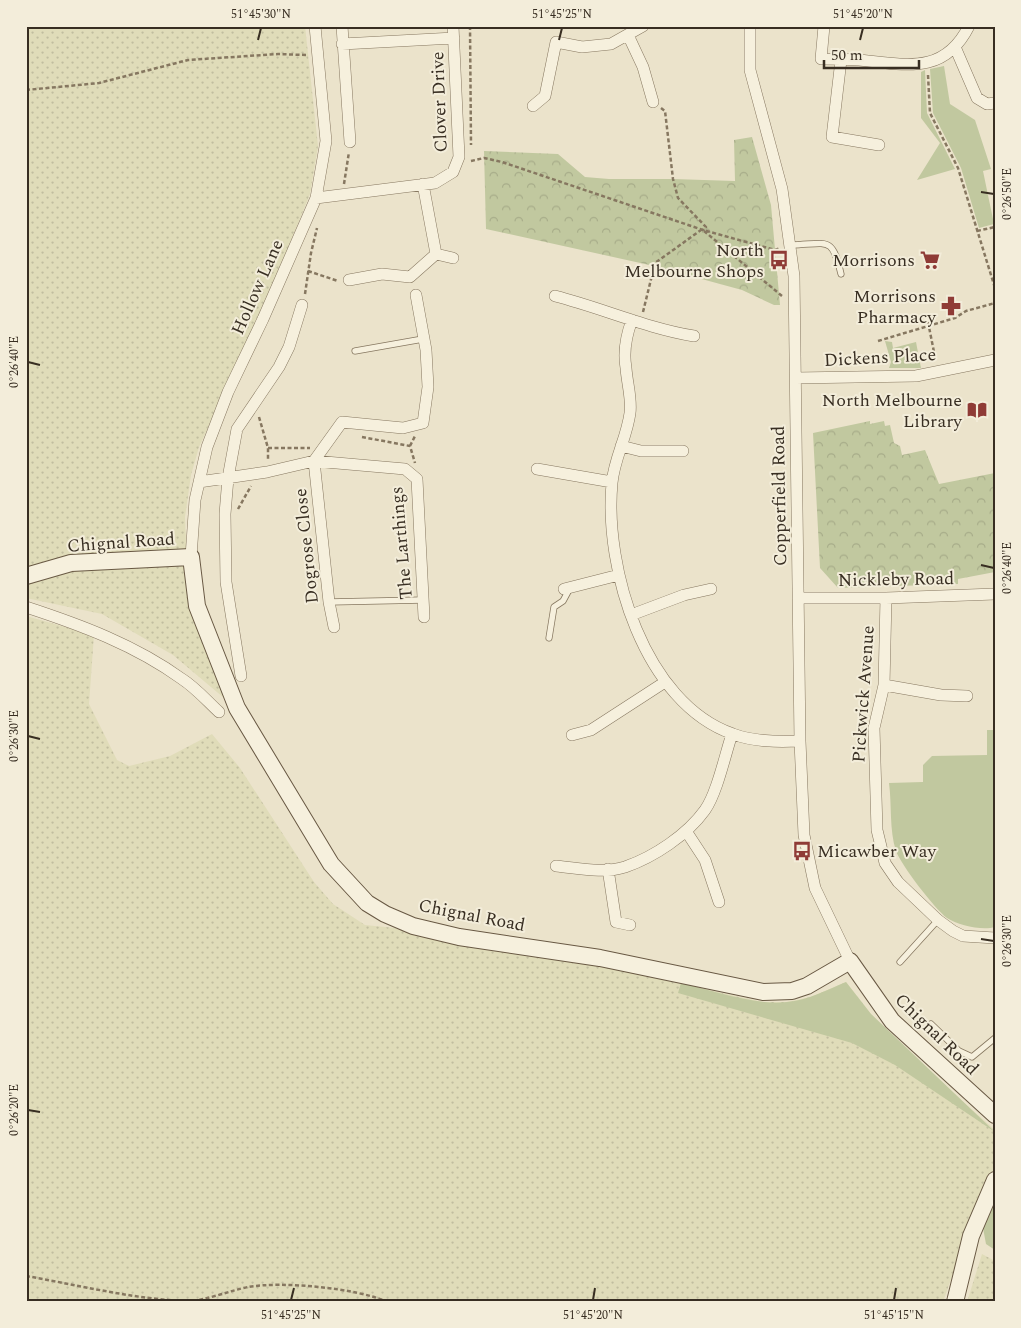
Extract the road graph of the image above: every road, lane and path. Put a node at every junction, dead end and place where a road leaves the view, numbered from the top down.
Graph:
1 (314, 26) edge
2 (342, 26) edge
3 (470, 26) edge
4 (643, 26) edge
5 (750, 26) edge
6 (824, 26) edge
7 (969, 26) edge
8 (454, 32) edge
9 (628, 35) junction
10 (342, 44) junction
11 (955, 47) junction
12 (317, 55) junction
13 (841, 60) junction
14 (927, 63) junction
15 (26, 90) edge
16 (653, 102) joint
17 (995, 102) edge
18 (533, 106) dead end
19 (350, 142) joint
20 (879, 145) dead end
21 (471, 146) dead end
22 (466, 158) junction
23 (423, 184) junction
24 (341, 196) junction
25 (316, 198) junction
26 (318, 224) dead end
27 (995, 227) edge
28 (703, 230) junction
29 (977, 231) junction
30 (791, 245) junction
31 (436, 254) junction
32 (453, 258) dead end
33 (308, 271) junction
34 (841, 274) dead end
35 (349, 280) joint
36 (995, 288) edge
37 (416, 295) dead end
38 (555, 296) dead end
39 (995, 303) edge
40 (302, 305) joint
41 (796, 305) junction
42 (636, 322) junction
43 (928, 324) junction
44 (694, 336) dead end
45 (423, 339) junction
46 (878, 341) dead end
47 (355, 351) dead end
48 (995, 360) edge
49 (929, 374) junction
50 (796, 378) junction
51 (358, 436) dead end
52 (621, 446) junction
53 (268, 448) dead end
54 (323, 448) junction
55 (683, 451) dead end
56 (314, 461) junction
57 (537, 470) dead end
58 (228, 478) junction
59 (417, 479) junction
60 (200, 482) junction
61 (612, 482) junction
62 (191, 557) junction
63 (619, 575) junction
64 (26, 576) edge
65 (567, 589) joint
66 (711, 589) dead end
67 (995, 594) edge
68 (798, 598) junction
69 (886, 598) junction
70 (423, 600) junction
71 (329, 602) junction
72 (26, 607) edge
73 (631, 615) junction
74 (424, 617) dead end
75 (334, 627) dead end
76 (549, 638) dead end
77 (241, 676) dead end
78 (665, 682) junction
79 (884, 685) junction
80 (967, 696) dead end
81 (219, 712) dead end
82 (732, 734) junction
83 (572, 735) dead end
84 (800, 741) junction
85 (686, 831) junction
86 (556, 866) dead end
87 (608, 869) junction
88 (719, 902) dead end
89 (938, 920) junction
90 (630, 925) dead end
91 (995, 938) edge
92 (850, 961) junction
93 (900, 962) dead end
94 (930, 1024) dead end
95 (995, 1038) edge
96 (995, 1115) edge
97 (995, 1180) edge
98 (26, 1276) edge
99 (388, 1302) edge
100 (955, 1302) edge

1 - 12 street, Hollow Lane
2 - 10 street
3 - 21 path
4 - 9 street
5 - 30 street, Copperfield Road
6 - 13 street
7 - 11 street
8 - 10 street
8 - 22 street, Clover Drive
9 - 16 street
9 - 18 street
10 - 19 street
11 - 14 street
11 - 17 street
12 - 15 path
12 - 25 street, Hollow Lane
13 - 14 street
13 - 20 street
14 - 29 path
16 - 28 path
19 - 24 path
22 - 23 street, Clover Drive
22 - 28 path
23 - 24 street, Clover Drive
23 - 31 street
24 - 25 street, Clover Drive
25 - 60 street, Hollow Lane
26 - 33 path
27 - 29 path
28 - 30 path
28 - 41 path
28 - 42 path
29 - 36 path
30 - 34 lane
30 - 41 street, Copperfield Road
31 - 32 street
31 - 35 street
33 - 35 path
33 - 40 path
37 - 45 street
38 - 42 street
39 - 43 path
40 - 58 street
41 - 50 street, Copperfield Road
42 - 44 street
42 - 52 street
43 - 46 path
43 - 49 path
45 - 47 lane
45 - 54 street
48 - 49 street, Dickens Place
49 - 50 street, Dickens Place
50 - 68 street, Copperfield Road
51 - 59 path
52 - 55 street
52 - 61 street
53 - 54 path
54 - 56 street
56 - 58 street, The Larthings
56 - 59 street, The Larthings
56 - 71 street, Dogrose Close
57 - 61 street
58 - 60 street, The Larthings
58 - 77 street
59 - 70 street, The Larthings
60 - 62 street, Hollow Lane
61 - 63 street
62 - 64 street, Chignal Road
62 - 92 street, Chignal Road
63 - 65 street
63 - 73 street
65 - 76 lane
66 - 73 street
67 - 69 street, Nickleby Road
68 - 69 street, Nickleby Road
68 - 84 street, Copperfield Road
69 - 79 street, Pickwick Avenue
70 - 71 lane
70 - 74 street, The Larthings
71 - 75 street, Dogrose Close
72 - 81 street
73 - 78 street
78 - 82 street
78 - 83 street
79 - 80 street
79 - 89 street, Pickwick Avenue
82 - 84 street
82 - 85 street
84 - 92 street, Copperfield Road
85 - 87 street
85 - 88 street
86 - 87 street
87 - 90 street
89 - 91 street, Pickwick Avenue
89 - 93 lane
92 - 96 street, Chignal Road
94 - 95 lane
97 - 100 street
98 - 99 path

